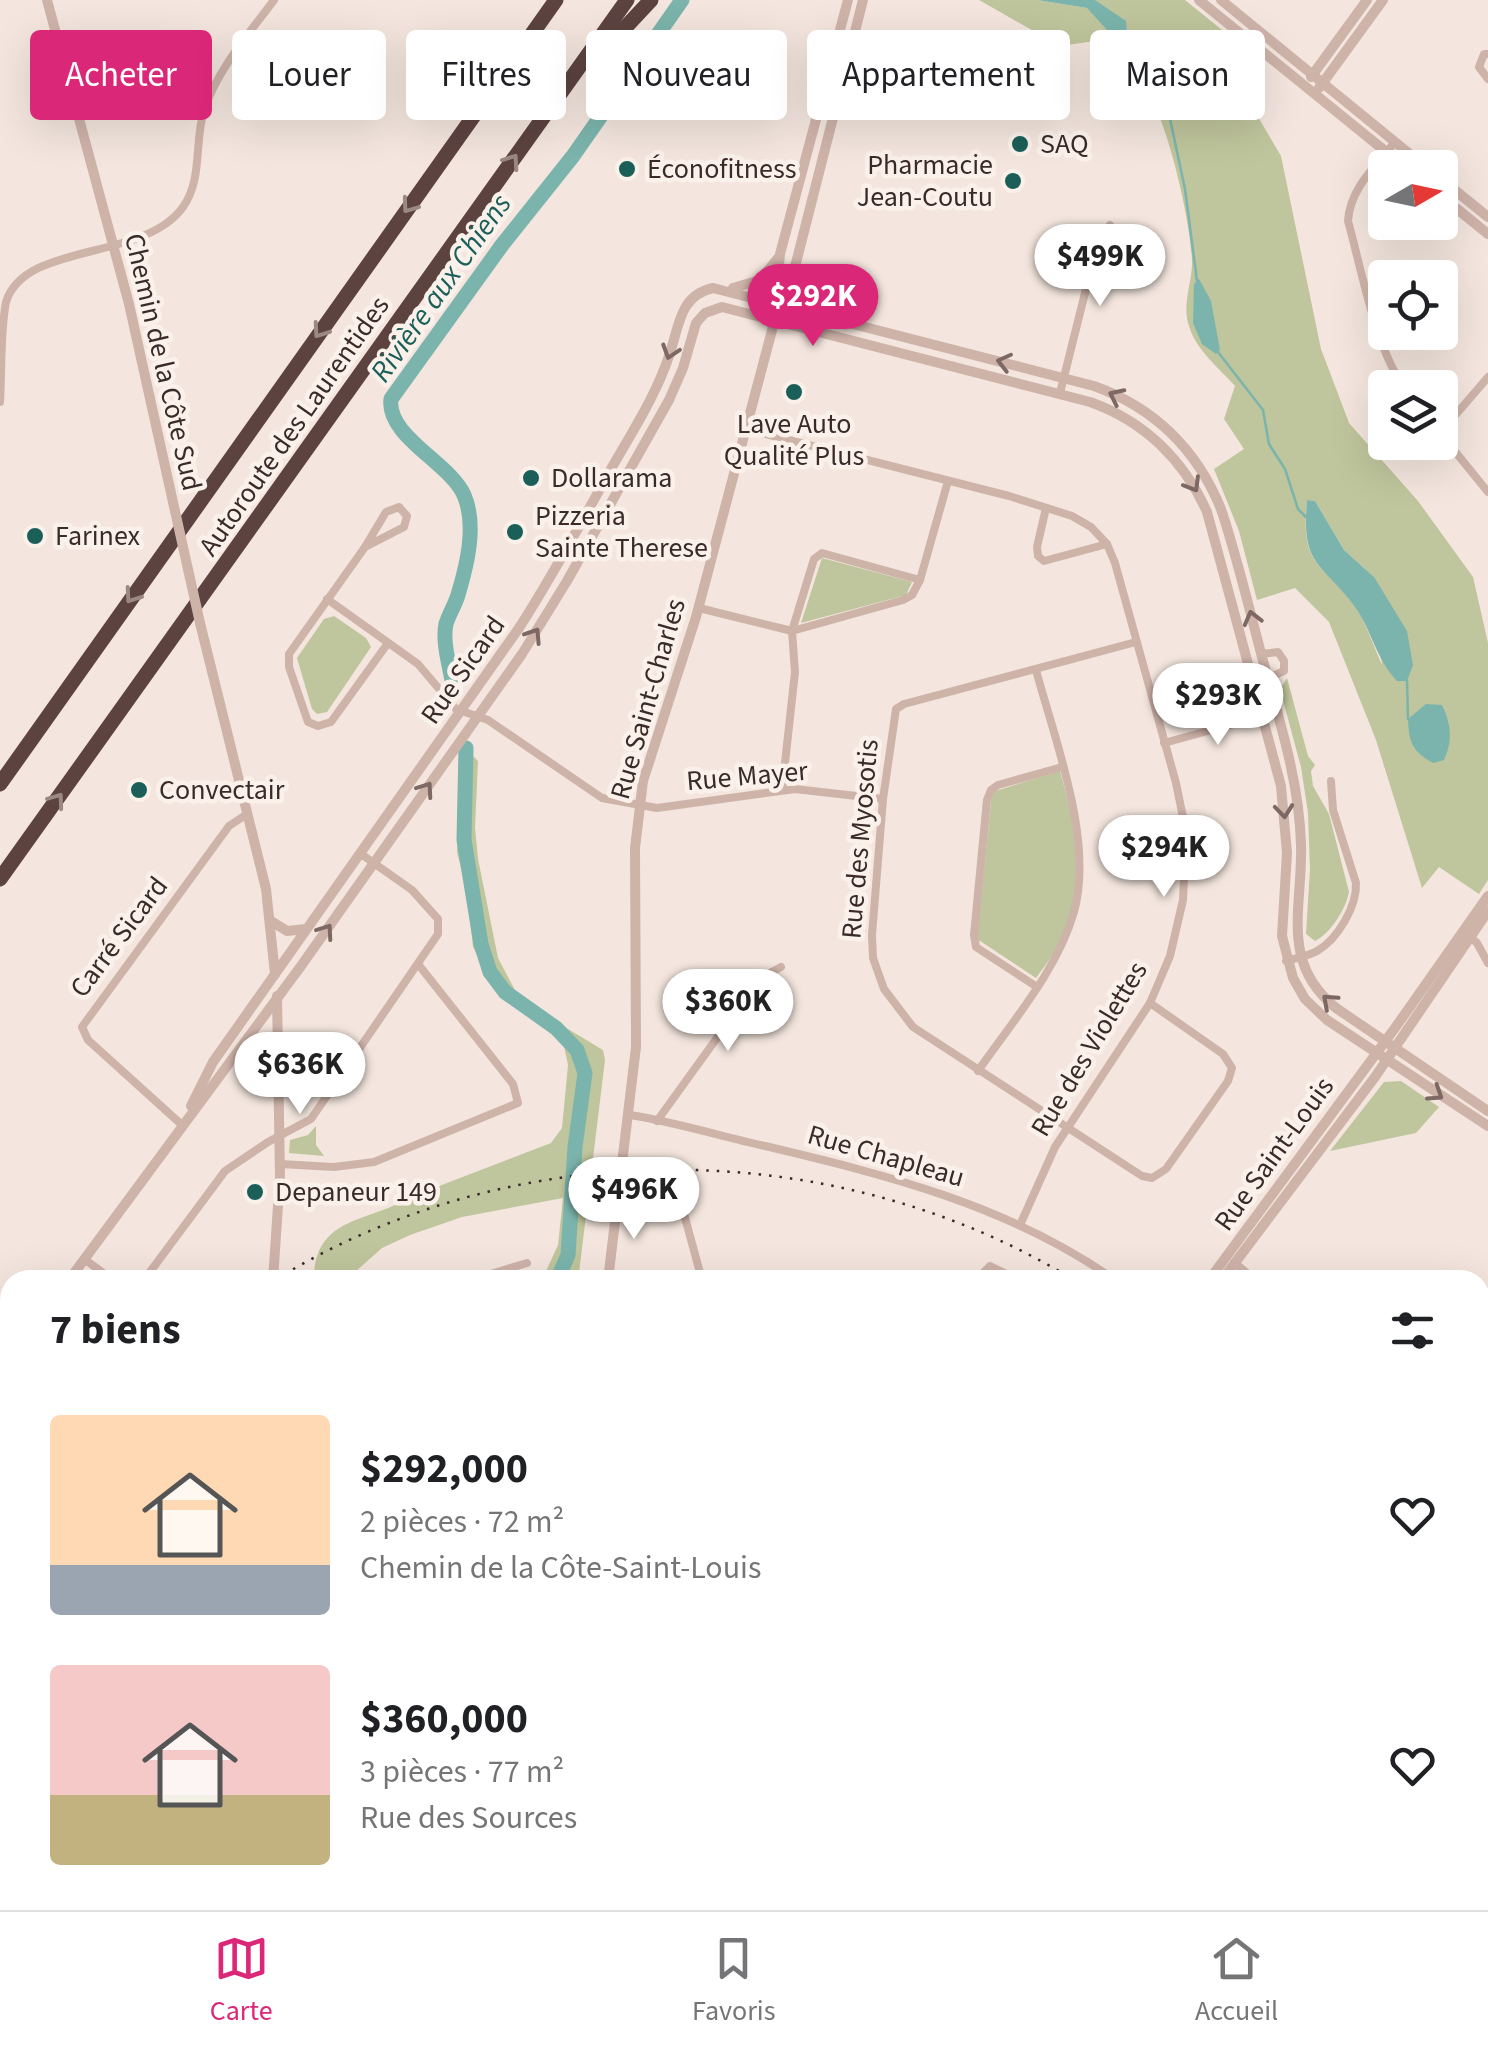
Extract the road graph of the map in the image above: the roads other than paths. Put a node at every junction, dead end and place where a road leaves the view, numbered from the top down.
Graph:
1 (47, 0) edge
2 (274, 0) edge
3 (556, 0) edge
4 (627, 0) edge
5 (651, 0) edge
6 (848, 0) edge
7 (863, 0) edge
8 (1199, 0) edge
9 (1220, 0) edge
10 (1366, 0) edge
11 (1383, 0) edge
12 (1488, 54) edge
13 (1313, 75) junction
14 (1488, 79) edge
15 (1323, 83) junction
16 (566, 86) edge
17 (1305, 86) junction
18 (566, 91) edge
19 (1315, 94) junction
20 (542, 120) edge
21 (814, 134) junction
22 (829, 138) junction
23 (1395, 142) junction
24 (809, 148) junction
25 (1385, 150) edge
26 (1389, 150) edge
27 (1405, 150) edge
28 (825, 152) junction
29 (1368, 175) edge
30 (1458, 193) edge
31 (1458, 210) edge
32 (1488, 217) edge
33 (1110, 225) dead end
34 (1488, 234) edge
35 (113, 246) junction
36 (780, 254) junction
37 (796, 264) junction
38 (728, 289) junction
39 (1368, 290) edge
40 (778, 303) junction
41 (820, 314) junction
42 (774, 319) junction
43 (945, 346) junction
44 (941, 362) junction
45 (1064, 377) junction
46 (1488, 377) edge
47 (1060, 393) junction
48 (0, 402) edge
49 (1458, 412) edge
50 (746, 429) junction
51 (1169, 430) junction
52 (1159, 442) junction
53 (625, 446) junction
54 (638, 454) junction
55 (1458, 455) edge
56 (948, 480) junction
57 (1488, 492) edge
58 (1046, 508) junction
59 (1107, 544) junction
60 (365, 547) junction
61 (561, 560) junction
62 (575, 568) junction
63 (920, 580) junction
64 (327, 599) junction
65 (698, 608) junction
66 (792, 631) junction
67 (1136, 642) junction
68 (388, 643) junction
69 (1262, 654) junction
70 (1036, 670) junction
71 (1268, 678) junction
72 (462, 711) junction
73 (1277, 712) junction
74 (479, 716) junction
75 (1263, 716) junction
76 (1164, 744) junction
77 (1062, 768) junction
78 (1331, 781) dead end
79 (0, 784) edge
80 (782, 790) junction
81 (883, 799) junction
82 (639, 806) junction
83 (247, 814) junction
84 (360, 854) junction
85 (374, 863) junction
86 (0, 879) edge
87 (1488, 896) edge
88 (1488, 912) edge
89 (271, 921) junction
90 (307, 929) junction
91 (1467, 934) junction
92 (1300, 956) junction
93 (1286, 960) junction
94 (1488, 963) edge
95 (418, 964) junction
96 (781, 967) dead end
97 (275, 974) junction
98 (1037, 987) junction
99 (277, 998) junction
100 (1150, 1003) junction
101 (1389, 1045) junction
102 (234, 1056) junction
103 (1380, 1058) junction
104 (280, 1071) junction
105 (978, 1071) junction
106 (1488, 1110) edge
107 (630, 1116) junction
108 (657, 1121) junction
109 (182, 1125) junction
110 (1488, 1126) edge
111 (1067, 1128) junction
112 (280, 1135) junction
113 (280, 1164) junction
114 (620, 1197) junction
115 (1020, 1225) junction
116 (84, 1259) junction
117 (1230, 1260) junction
118 (526, 1262) dead end
119 (76, 1270) edge
120 (99, 1270) edge
121 (151, 1270) edge
122 (274, 1270) edge
123 (501, 1270) edge
124 (609, 1270) edge
125 (699, 1270) edge
126 (1098, 1270) edge
127 (1220, 1270) edge
128 (1226, 1270) edge
129 (1242, 1270) edge

1 - 35 street, Chemin de la Côte Sud
2 - 35 street
3 -> 79 highway, Autoroute des Laurentides
4 - 16 highway, Autoroute des Laurentides
5 - 18 highway
6 - 21 street, Rue Saint-Charles
7 - 22 street, Rue Saint-Charles
8 - 17 street
9 - 13 street
10 - 13 street
11 - 15 street
12 - 14 street
13 - 15 street
13 - 17 street
15 - 19 street
15 - 23 street
17 - 19 street
19 - 25 street
86 -> 20 highway, Autoroute des Laurentides
21 - 22 street
21 - 24 street, Rue Saint-Charles
22 - 28 street, Rue Saint-Charles
23 - 26 street
23 - 27 street
24 - 28 street
24 - 36 street, Rue Saint-Charles
28 - 37 street, Rue Saint-Charles
29 - 39 street
30 - 32 street
31 - 34 street
33 - 45 street
35 - 48 street
35 - 83 street, Chemin de la Côte Sud, bridge
36 - 38 street, Rue Sicard
36 - 40 street, Rue Saint-Charles
37 - 40 street, Rue Saint-Charles
37 - 41 street
38 - 40 street
38 -> 53 street, Rue Sicard
40 - 41 street
40 - 42 street, Rue Saint-Charles
41 - 43 street
42 - 44 street, Rue Sicard
42 - 50 street, Rue Saint-Charles
42 - 54 street, Rue Sicard
43 - 44 street
45 -> 43 street
44 - 47 street, Rue Sicard
45 - 47 street
51 -> 45 street
46 - 49 street
47 - 52 street, Rue Sicard
50 - 56 street
50 - 65 street, Rue Saint-Charles
51 - 52 street
69 -> 51 street
52 -> 75 street, Rue Sicard
53 - 54 street
53 - 61 street, Rue Sicard
54 - 62 street, Rue Sicard
55 - 57 street
56 - 58 street
56 - 63 street
58 - 59 street
58 - 59 street
59 - 67 street, Rue des Violettes
60 - 60 street
60 - 64 street
61 - 62 street
61 - 72 street, Rue Sicard
74 -> 62 street, Rue Sicard
63 - 66 street
63 - 66 street
64 - 68 street
64 - 68 street
65 - 66 street
65 - 82 street, Rue Saint-Charles
66 - 80 street
67 - 70 street, Rue des Myosotis
67 - 76 street, Rue des Violettes
68 - 72 street
69 - 71 street
69 - 71 street
70 - 77 street
70 - 81 street, Rue des Myosotis
71 - 73 street
72 - 74 street, Rue Mayer
72 - 84 street, Rue Sicard
73 - 75 street
73 - 92 street
74 - 82 street, Rue Mayer
85 -> 74 street, Rue Sicard
75 - 76 street
75 -> 93 street, Rue Sicard
76 - 100 street, Rue des Violettes
77 - 98 street
77 - 98 street
78 - 92 street
80 - 81 street, Rue Mayer
80 - 82 street, Rue Mayer
81 - 105 street, Rue des Myosotis
82 - 107 street, Rue Saint-Charles
83 - 89 street, Chemin de la Côte Sud
83 - 109 street, Carré Sicard
84 - 85 street
84 - 90 street, Rue Sicard
85 - 95 street
99 -> 85 street, Rue Sicard
87 - 91 street
88 - 91 street
89 - 90 street
89 - 97 street, Chemin de la Côte Sud
90 - 97 street, Rue Sicard
91 - 94 street
91 - 101 street, Rue Saint-Louis
92 - 93 street
101 -> 92 street
93 - 103 street
95 - 112 street
95 - 113 street
96 - 108 street
97 - 99 street, Chemin de la Côte Sud
97 - 109 street, Rue Sicard
98 - 105 street
99 - 102 street, Rue Sicard
99 - 104 street, Chemin de la Côte Sud
100 - 111 street, Rue des Violettes
100 - 111 street, Rue des Myosotis
101 - 103 street, Rue Saint-Louis
101 - 106 street
102 - 104 street
102 - 109 street, Rue Sicard
103 -> 110 street
103 - 117 street, Rue Saint-Louis
104 - 112 street, Chemin de la Côte Sud
105 - 111 street, Rue des Myosotis
107 - 108 street, Rue Chapleau
107 - 114 street, Rue Saint-Charles
108 - 115 street, Rue Chapleau
109 - 116 street, Rue Sicard
111 - 115 street, Rue des Violettes
112 - 113 street, Chemin de la Côte Sud
112 - 121 street
113 - 122 street, Chemin de la Côte Sud
114 - 124 street, Rue Saint-Charles
114 - 125 street
115 - 126 street, Rue Chapleau
116 - 119 street, Rue Sicard
116 - 120 street
117 - 127 street, Rue Saint-Louis
117 - 128 street, Rue Saint-Louis
117 - 129 street
118 - 123 street

